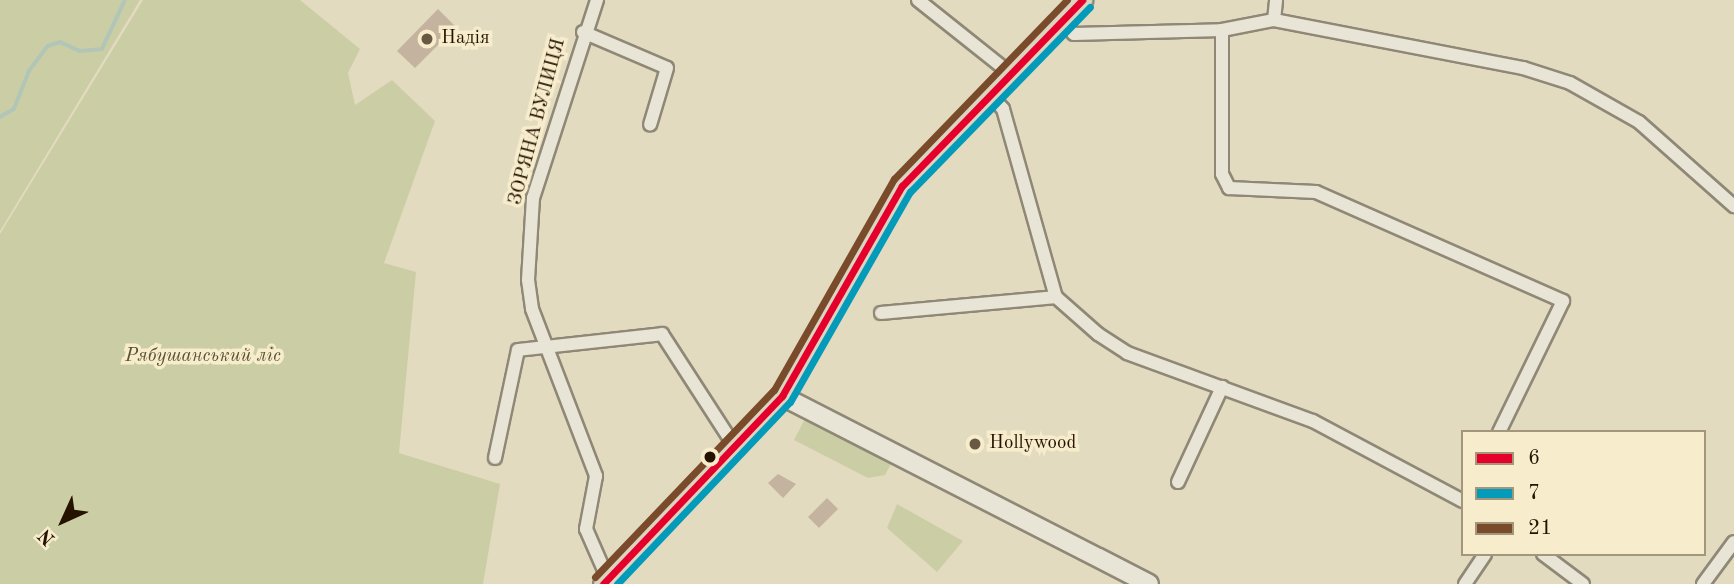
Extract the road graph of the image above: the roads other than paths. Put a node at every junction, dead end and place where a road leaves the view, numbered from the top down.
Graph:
1 (597, 0) edge
2 (918, 0) edge
3 (1083, 0) edge
4 (1276, 0) edge
5 (1273, 20) junction
6 (1062, 22) junction
7 (1222, 30) junction
8 (583, 32) junction
9 (1011, 74) junction
10 (990, 95) junction
11 (650, 125) dead end
12 (1734, 206) edge
13 (1056, 297) junction
14 (881, 313) dead end
15 (548, 344) junction
16 (1222, 387) junction
17 (782, 396) junction
18 (1500, 430) edge
19 (737, 450) junction
20 (495, 458) dead end
21 (1178, 482) dead end
22 (1461, 500) edge
23 (1734, 542) edge
24 (1484, 556) edge
25 (1547, 556) edge
26 (606, 582) edge
27 (1149, 584) edge
28 (1465, 584) edge
29 (1583, 584) edge
30 (1703, 584) edge

1 - 8 street, ЗОРЯНА ВУЛИЦЯ
2 - 9 street
3 - 6 main road
4 - 5 street
5 - 7 street
5 - 12 street
6 - 7 street
6 - 9 main road
7 - 18 street
8 - 11 street, ЗОРЯНА ВУЛИЦЯ
8 - 15 street, ЗОРЯНА ВУЛИЦЯ
9 - 10 main road
10 - 13 street
10 - 17 main road
13 - 14 street
13 - 16 street
15 - 19 street
15 - 20 street
15 - 26 street, ЗОРЯНА ВУЛИЦЯ
16 - 21 street
16 - 22 street
17 - 19 main road
17 - 27 street
19 - 26 main road
23 - 30 street
24 - 28 street
25 - 29 street

